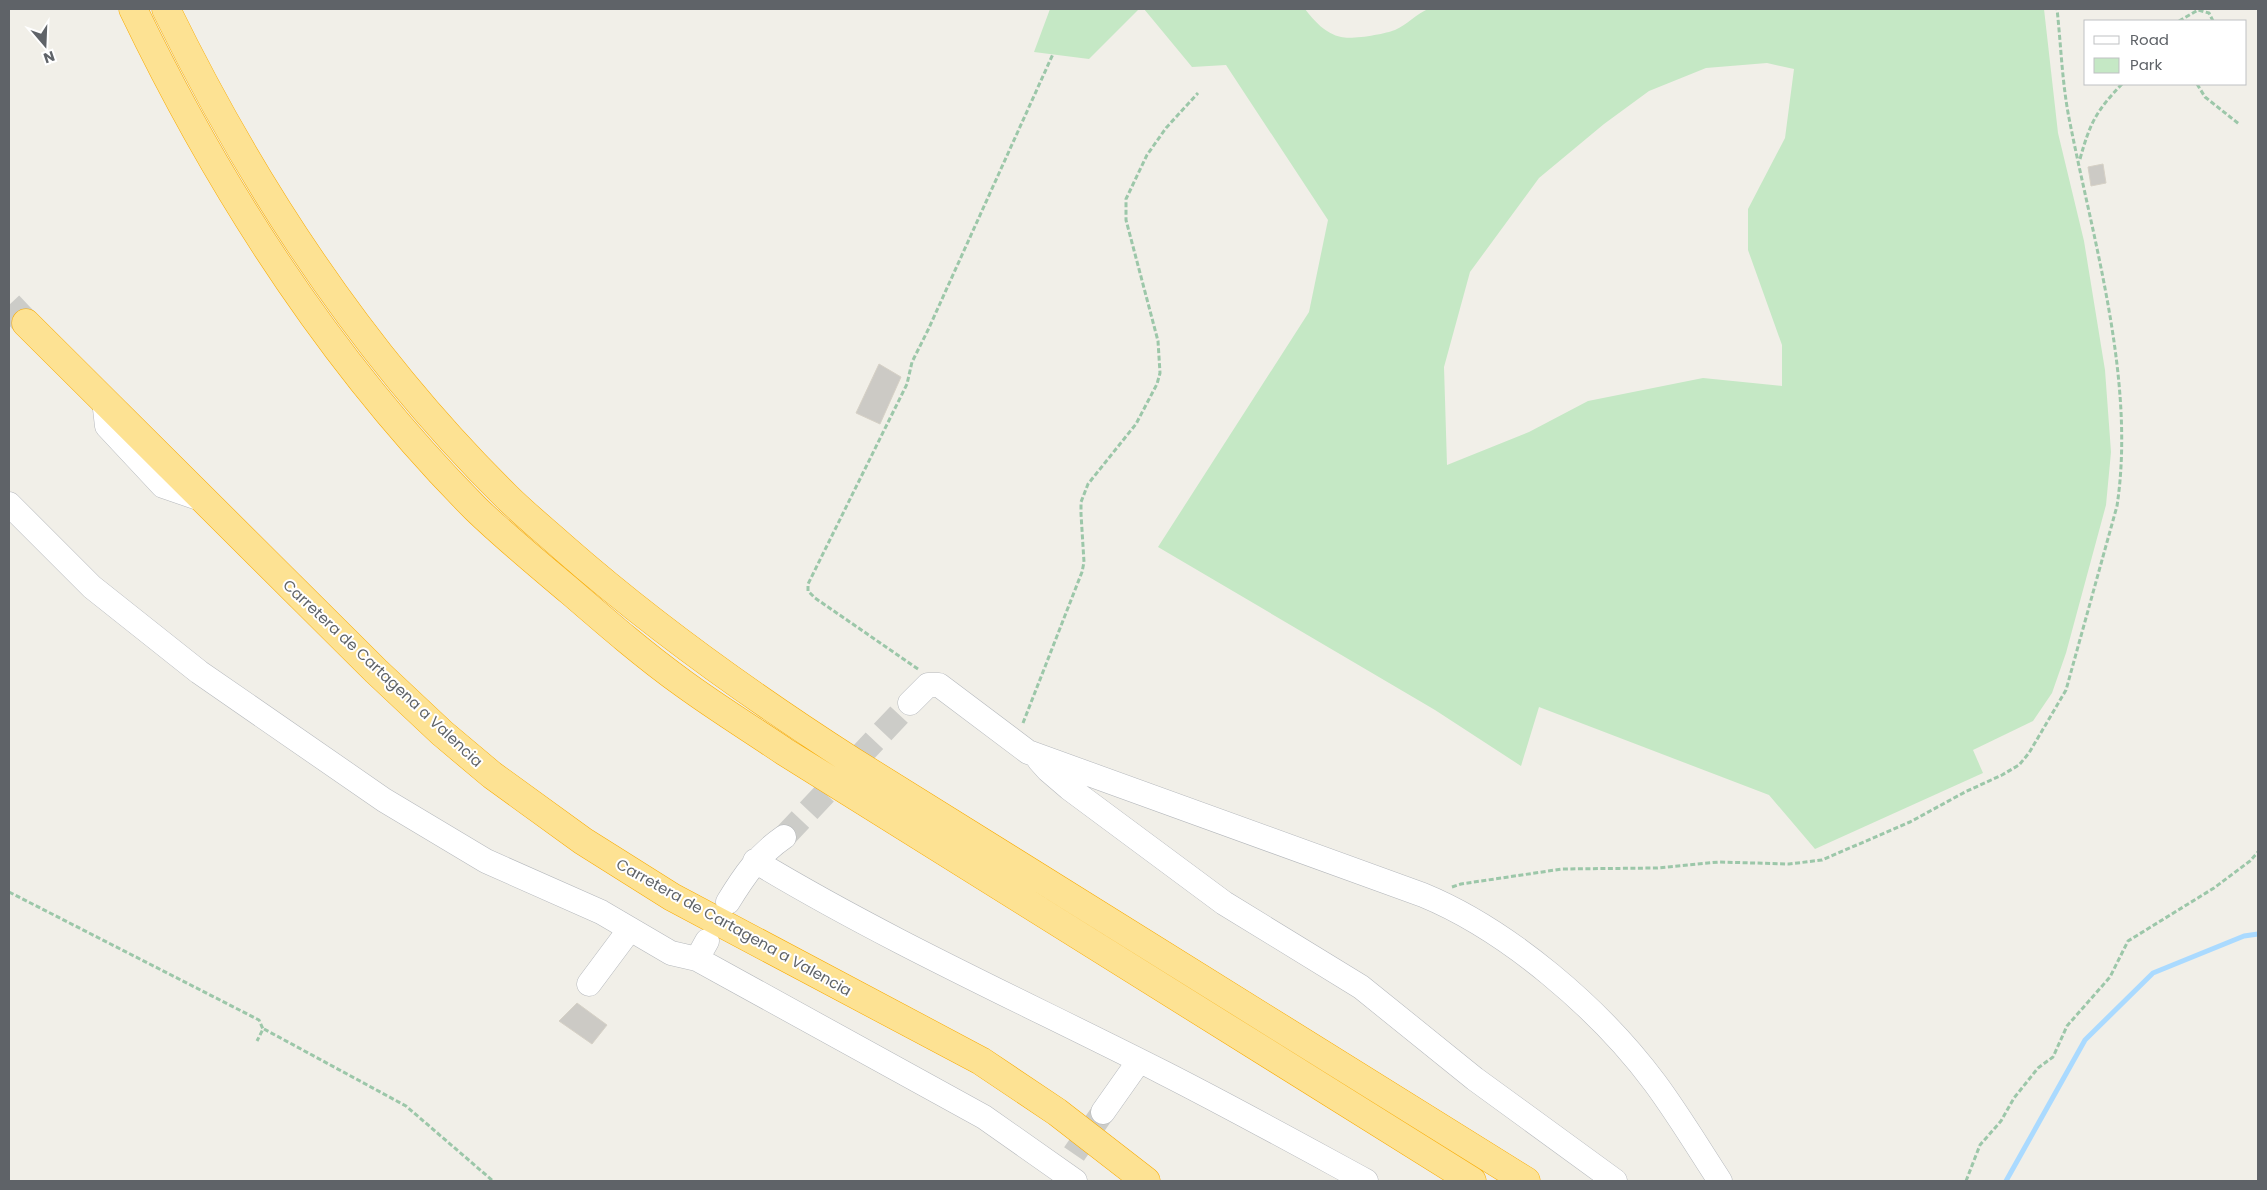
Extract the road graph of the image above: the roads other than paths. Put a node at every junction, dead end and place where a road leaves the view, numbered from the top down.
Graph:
1 (132, 9) edge
2 (166, 9) edge
3 (26, 322) tunnel mouth
4 (9, 504) edge
5 (910, 703) tunnel mouth
6 (1025, 748) junction
7 (784, 837) tunnel mouth
8 (755, 861) junction
9 (728, 902) dead end
10 (630, 929) junction
11 (589, 984) dead end
12 (852, 992) junction
13 (1139, 1061) junction
14 (1103, 1112) tunnel mouth
15 (1070, 1169) edge
16 (1146, 1181) edge
17 (1164, 1181) edge
18 (1366, 1181) edge
19 (1472, 1181) edge
20 (1526, 1181) edge
21 (1615, 1181) edge
22 (1720, 1181) edge

1 - 19 highway
2 - 20 highway
3 - 12 highway, Carretera de Cartagena a Valencia
4 - 10 street
5 - 6 street
6 - 21 street
6 - 22 street
7 - 8 street
8 - 9 street
8 - 13 street
10 - 11 street
10 - 15 street
12 - 16 highway, Carretera de Cartagena a Valencia
12 - 17 highway
13 - 14 street
13 - 18 street

